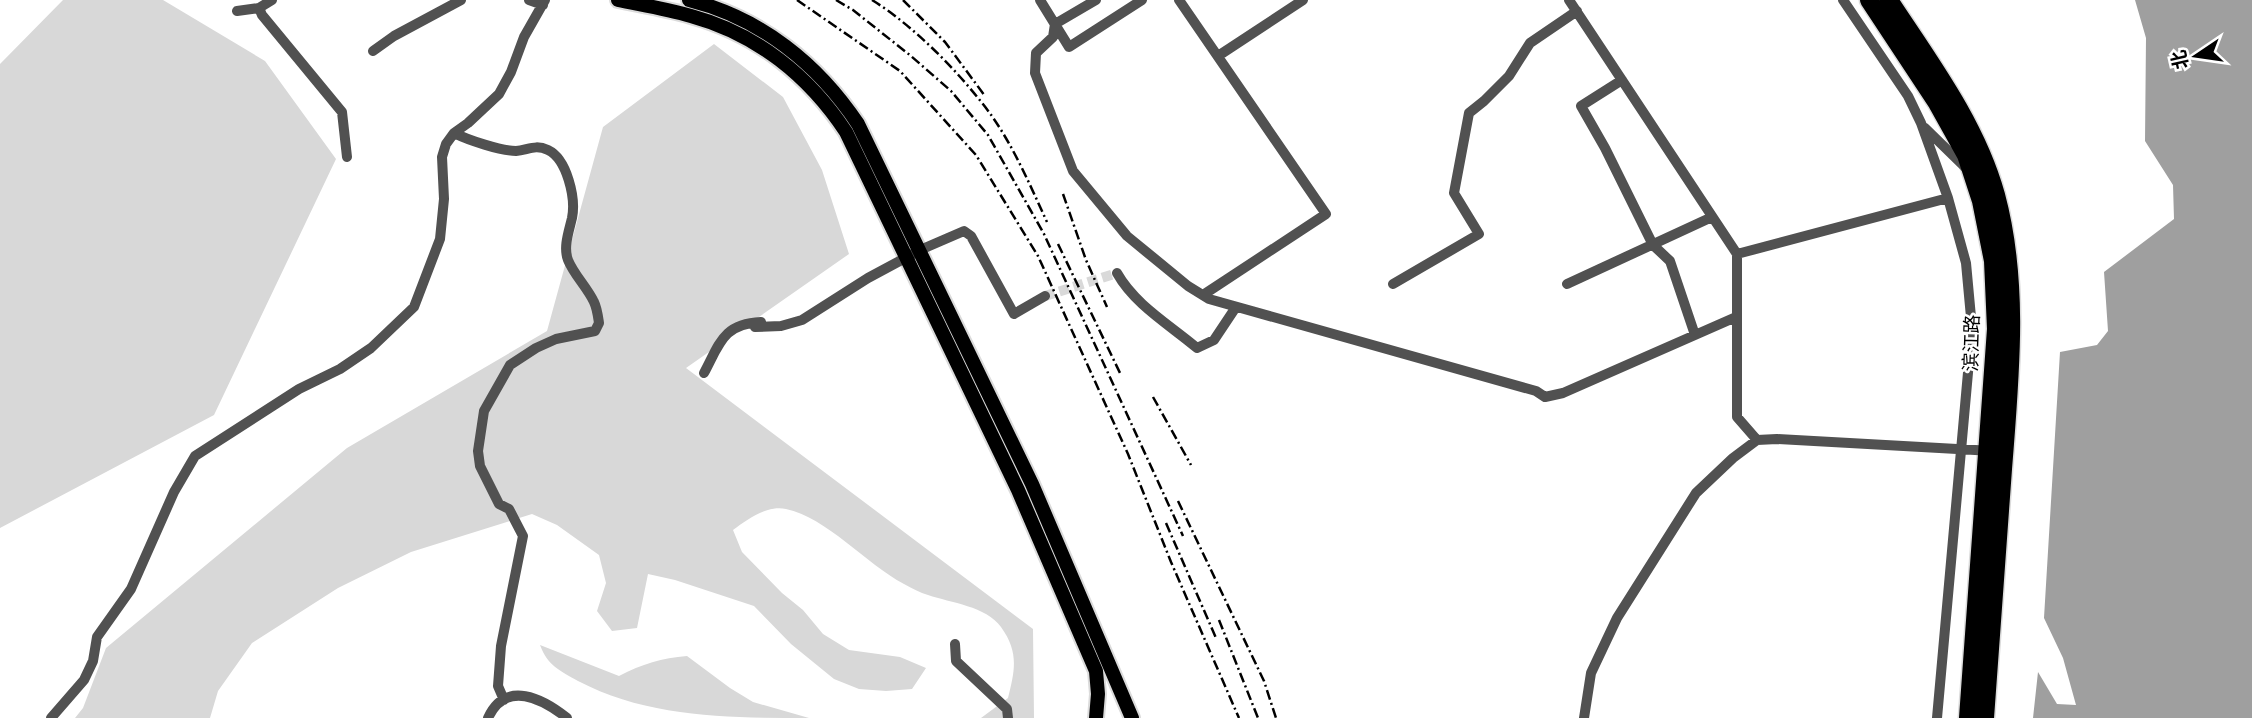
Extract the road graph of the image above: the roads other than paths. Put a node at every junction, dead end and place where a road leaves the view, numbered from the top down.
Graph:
1 (272, 0) edge
2 (461, 0) edge
3 (529, 0) edge
4 (618, 0) edge
5 (689, 0) edge
6 (1040, 0) edge
7 (1096, 0) edge
8 (1142, 0) edge
9 (1180, 0) edge
10 (1303, 0) edge
11 (1569, 0) edge
12 (1843, 0) edge
13 (1869, 0) edge
14 (1889, 0) edge
15 (544, 2) edge
16 (259, 8) junction
17 (237, 10) dead end
18 (1577, 11) junction
19 (1055, 24) junction
20 (373, 51) dead end
21 (1218, 56) junction
22 (1622, 80) junction
23 (1921, 124) junction
24 (454, 133) junction
25 (347, 157) dead end
26 (1972, 174) junction
27 (1948, 198) junction
28 (1712, 217) junction
29 (1653, 245) junction
30 (914, 253) junction
31 (1737, 254) junction
32 (1117, 273) dead end
33 (1393, 284) dead end
34 (1567, 284) dead end
35 (1203, 295) junction
36 (1045, 296) tunnel mouth
37 (824, 305) junction
38 (1236, 307) junction
39 (1736, 317) junction
40 (755, 327) dead end
41 (1695, 335) junction
42 (704, 373) dead end
43 (1757, 440) junction
44 (1962, 449) junction
45 (1996, 451) junction
46 (955, 644) dead end
47 (504, 700) junction
48 (51, 718) edge
49 (488, 718) edge
50 (567, 718) edge
51 (1008, 718) edge
52 (1096, 718) edge
53 (1132, 718) edge
54 (1584, 718) edge
55 (1937, 718) edge
56 (1968, 718) edge
57 (1985, 718) edge

1 - 16 street
2 - 20 street
3 - 15 street
4 - 30 main road
5 - 30 main road
6 - 19 street
7 - 19 street
8 - 19 street
9 - 21 street
10 - 21 street
11 - 18 street
12 - 23 street
13 - 26 highway, 滨江路
14 - 45 highway, 滨江路
15 - 24 street
16 - 17 street
16 - 25 street
18 - 22 street
18 - 33 street
19 - 35 street
21 - 35 street
22 - 28 street
22 - 29 street
23 - 26 street
23 - 27 street
24 - 47 street
24 - 48 street
26 - 45 highway, 滨江路
27 - 31 street
27 - 44 street
28 - 29 street
28 - 31 street
29 - 34 street
29 - 41 street
30 - 36 street
30 - 37 street
30 - 52 main road
30 - 53 main road
31 - 39 street
32 - 38 street
35 - 38 street
37 - 40 street
37 - 42 street
38 - 41 street
39 - 41 street
39 - 43 street
43 - 44 street
43 - 54 street
44 - 45 street
44 - 55 street
45 - 56 highway, 滨江路
45 - 57 highway, 滨江路
46 - 51 street
47 - 49 street
47 - 50 street

